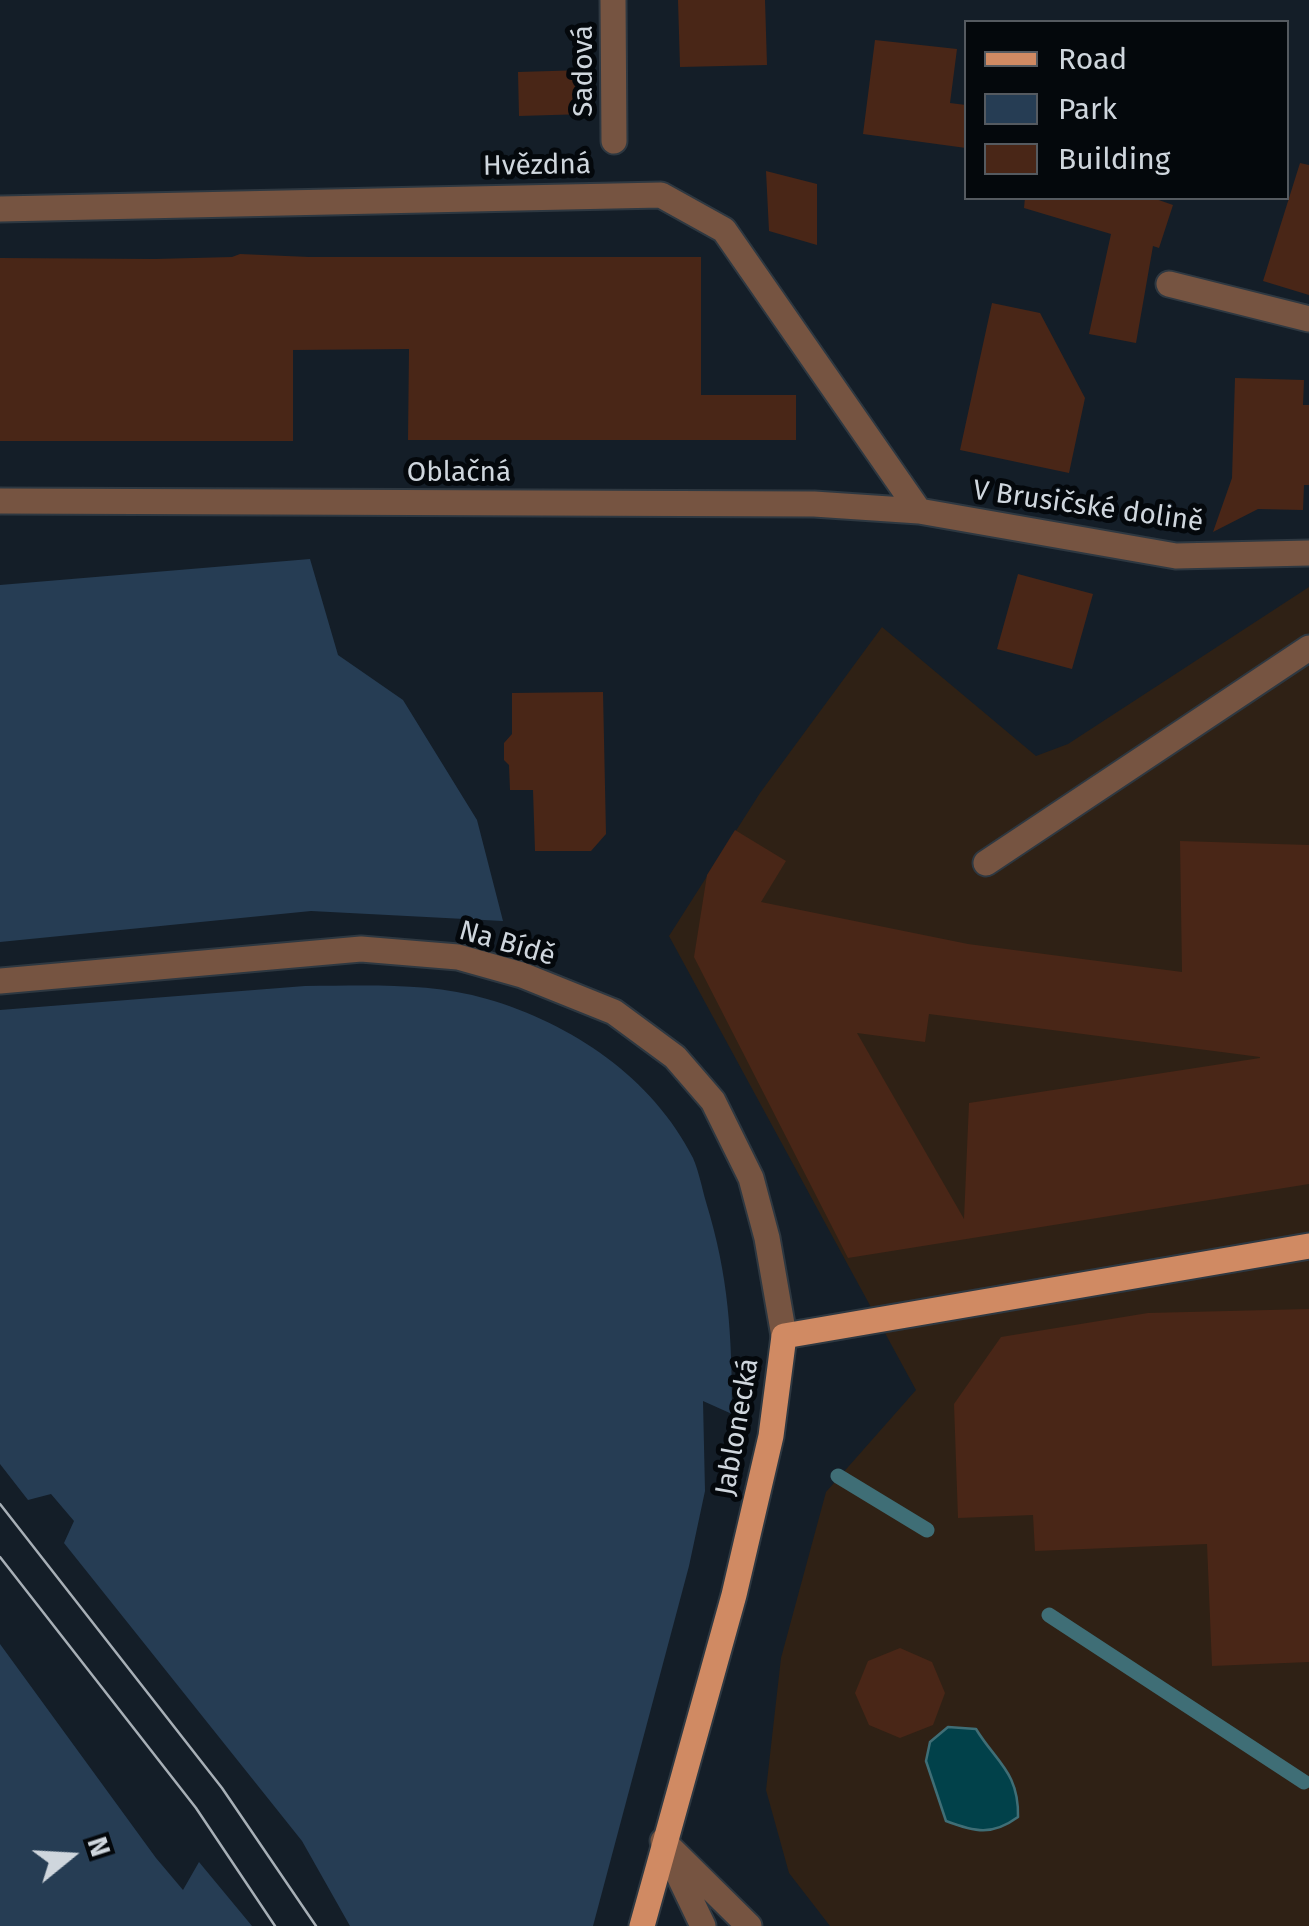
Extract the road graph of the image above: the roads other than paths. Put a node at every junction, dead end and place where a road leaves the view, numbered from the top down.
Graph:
1 (613, 0) edge
2 (614, 141) dead end
3 (0, 209) edge
4 (1169, 284) dead end
5 (1309, 319) edge
6 (0, 501) edge
7 (918, 511) junction
8 (1309, 553) edge
9 (1309, 648) edge
10 (986, 863) dead end
11 (0, 981) edge
12 (1309, 1246) edge
13 (784, 1336) junction
14 (663, 1842) junction
15 (642, 1926) edge
16 (703, 1926) edge
17 (749, 1926) edge

1 - 2 street, Sadová
3 - 7 street, Hvězdná
4 - 5 street
6 - 7 street, Oblačná
7 - 8 street, V Brusičské dolině
9 - 10 street
11 - 13 street, Na Bídě
12 - 13 main road, Jablonecká
13 - 14 main road, Jablonecká
14 - 15 main road, Jablonecká
14 - 16 street
14 - 17 street

